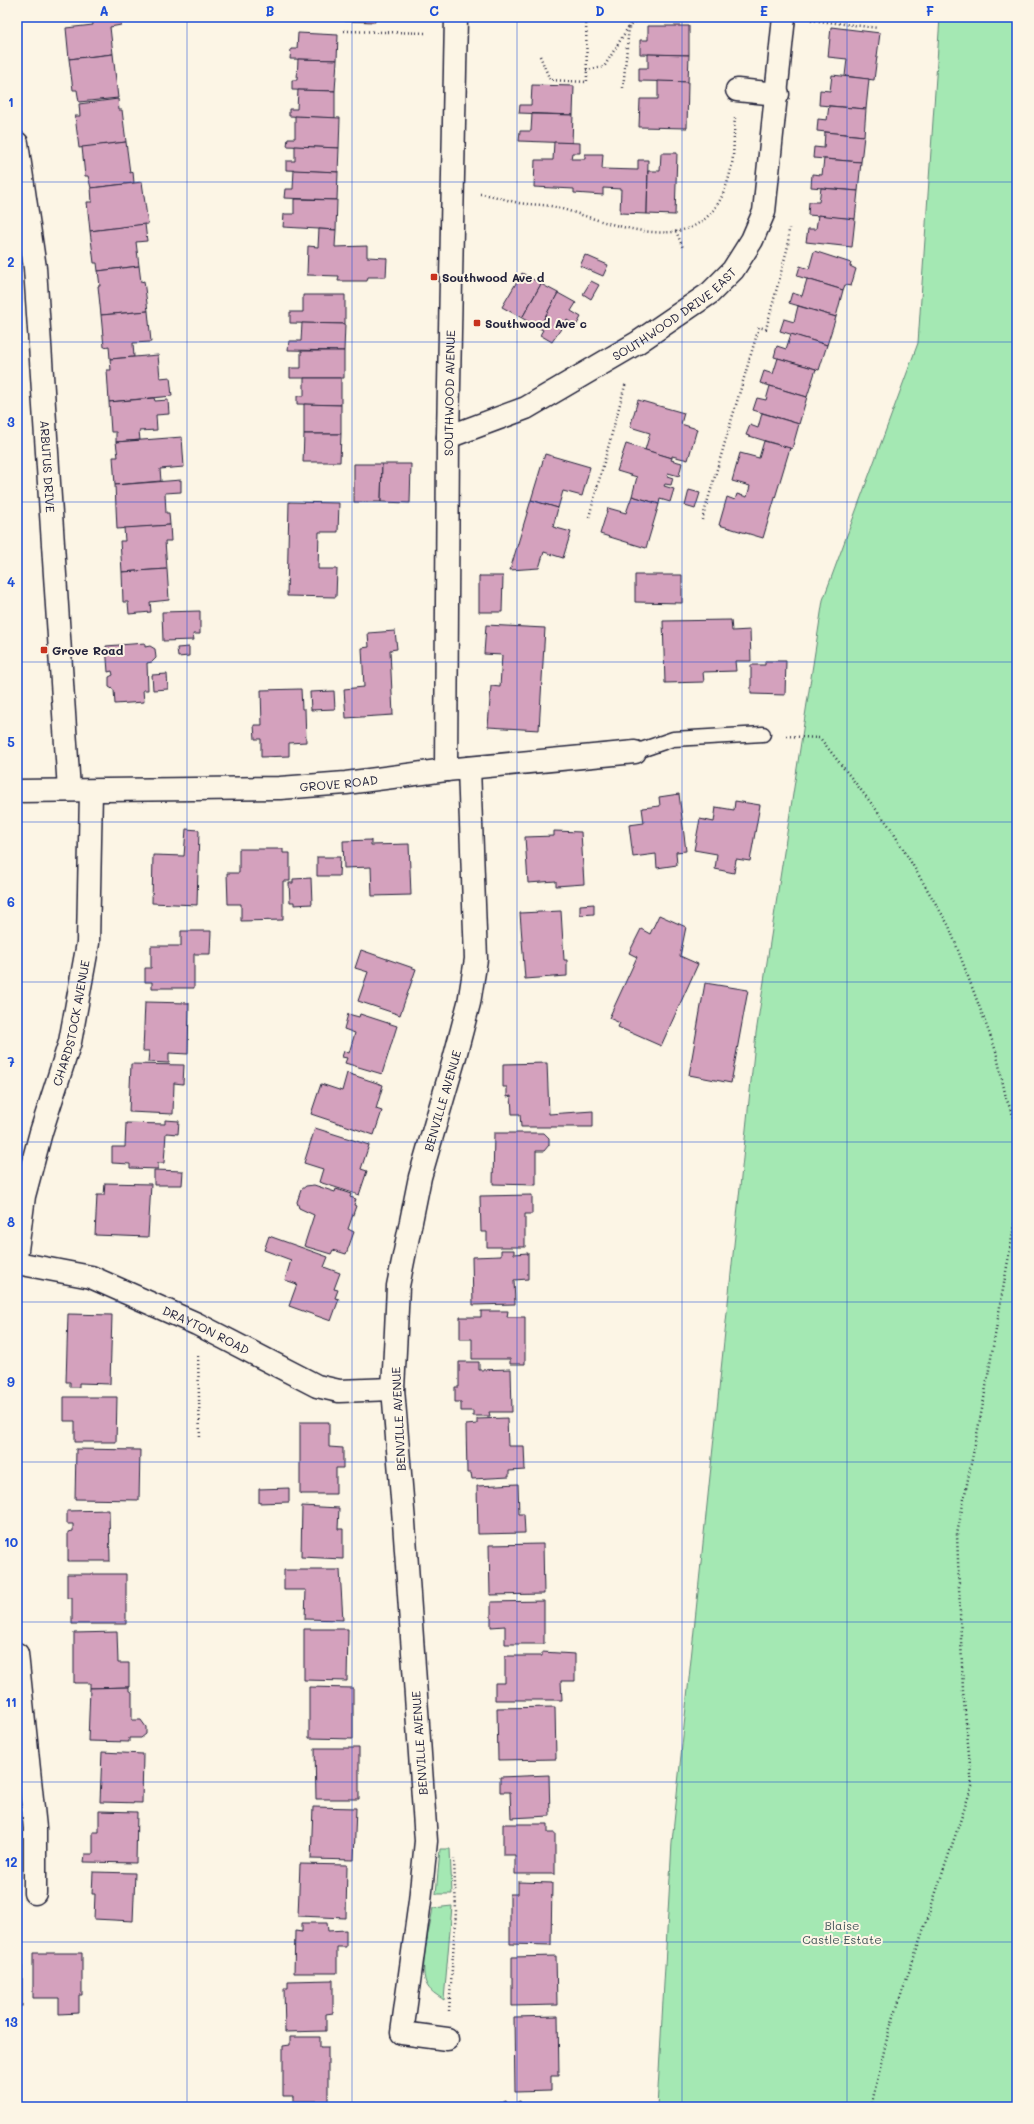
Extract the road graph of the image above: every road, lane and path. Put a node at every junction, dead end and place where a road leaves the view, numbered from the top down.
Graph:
1 (456, 17) edge
2 (586, 17) edge
3 (630, 17) edge
4 (699, 17) edge
5 (784, 17) edge
6 (629, 26) junction
7 (878, 28) dead end
8 (344, 31) dead end
9 (398, 32) dead end
10 (540, 56) dead end
11 (586, 70) junction
12 (623, 88) dead end
13 (737, 90) joint
14 (778, 94) junction
15 (17, 143) edge
16 (452, 194) junction
17 (789, 225) dead end
18 (676, 231) junction
19 (683, 248) dead end
20 (637, 343) junction
21 (448, 437) junction
22 (589, 516) dead end
23 (702, 520) dead end
24 (763, 734) joint
25 (635, 752) joint
26 (469, 768) junction
27 (446, 770) junction
28 (69, 790) junction
29 (17, 791) edge
30 (91, 791) junction
31 (1017, 1125) edge
32 (1017, 1209) edge
33 (17, 1250) edge
34 (17, 1263) edge
35 (197, 1324) junction
36 (393, 1389) junction
37 (200, 1440) dead end
38 (17, 1654) edge
39 (426, 1841) junction
40 (29, 1880) edge
41 (446, 2039) joint
42 (871, 2107) edge

1 - 16 street, SOUTHWOOD AVENUE
2 - 11 path
3 - 6 path
4 - 6 path
5 - 7 path
5 - 14 street, SOUTHWOOD DRIVE EAST
6 - 11 path
6 - 12 path
8 - 9 path
10 - 11 path
13 - 14 street
13 - 18 path
14 - 20 street, SOUTHWOOD DRIVE EAST
15 - 28 street, ARBUTUS DRIVE
16 - 18 path
16 - 21 street, SOUTHWOOD AVENUE
17 - 23 path
18 - 19 path
20 - 21 street, SOUTHWOOD DRIVE EAST
20 - 22 path
21 - 27 street, SOUTHWOOD AVENUE
24 - 25 lane
24 - 31 path
25 - 26 street, GROVE ROAD
26 - 27 street, GROVE ROAD
26 - 36 street, BENVILLE AVENUE
27 - 30 street, GROVE ROAD
28 - 29 street, GROVE ROAD
28 - 30 street, GROVE ROAD
30 - 33 street, CHARDSTOCK AVENUE
32 - 42 path
34 - 35 street, DRAYTON ROAD
35 - 36 street, DRAYTON ROAD
35 - 37 path
36 - 39 street, BENVILLE AVENUE
38 - 40 street
39 - 41 path
39 - 41 street, BENVILLE AVENUE

